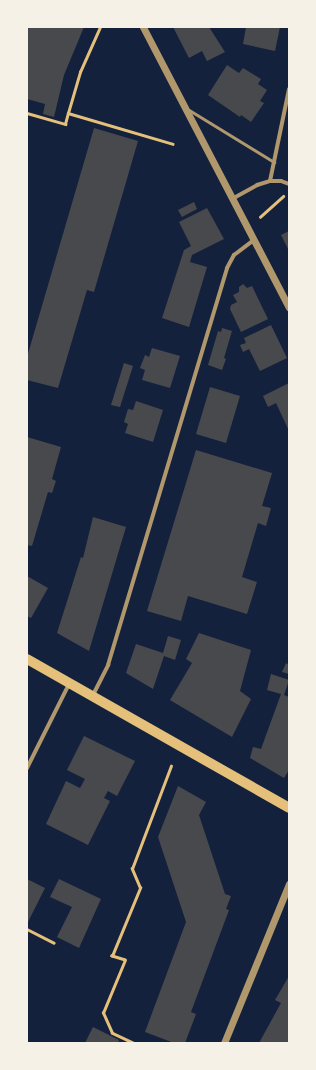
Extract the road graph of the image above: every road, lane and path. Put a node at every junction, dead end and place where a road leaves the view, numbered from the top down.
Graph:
1 (100, 27) edge
2 (143, 27) edge
3 (289, 89) edge
4 (186, 108) junction
5 (27, 113) edge
6 (68, 113) junction
7 (173, 144) dead end
8 (274, 162) junction
9 (270, 181) junction
10 (289, 184) edge
11 (289, 191) edge
12 (232, 199) junction
13 (260, 217) dead end
14 (254, 240) junction
15 (289, 307) edge
16 (27, 659) edge
17 (69, 683) junction
18 (93, 696) junction
19 (171, 766) dead end
20 (27, 768) edge
21 (289, 808) edge
22 (289, 884) edge
23 (27, 929) edge
24 (54, 943) dead end
25 (133, 1043) edge
26 (224, 1043) edge

1 - 6 path
2 - 4 street
3 - 8 street
4 - 8 lane
4 - 12 street
5 - 6 path
6 - 7 path
8 - 9 street
9 - 10 street
9 - 12 street
11 - 13 path
12 - 14 street
14 - 15 street
14 - 18 street
16 - 17 main road
17 - 18 main road
17 - 20 street
18 - 21 main road
19 - 25 path
22 - 26 street
23 - 24 path

